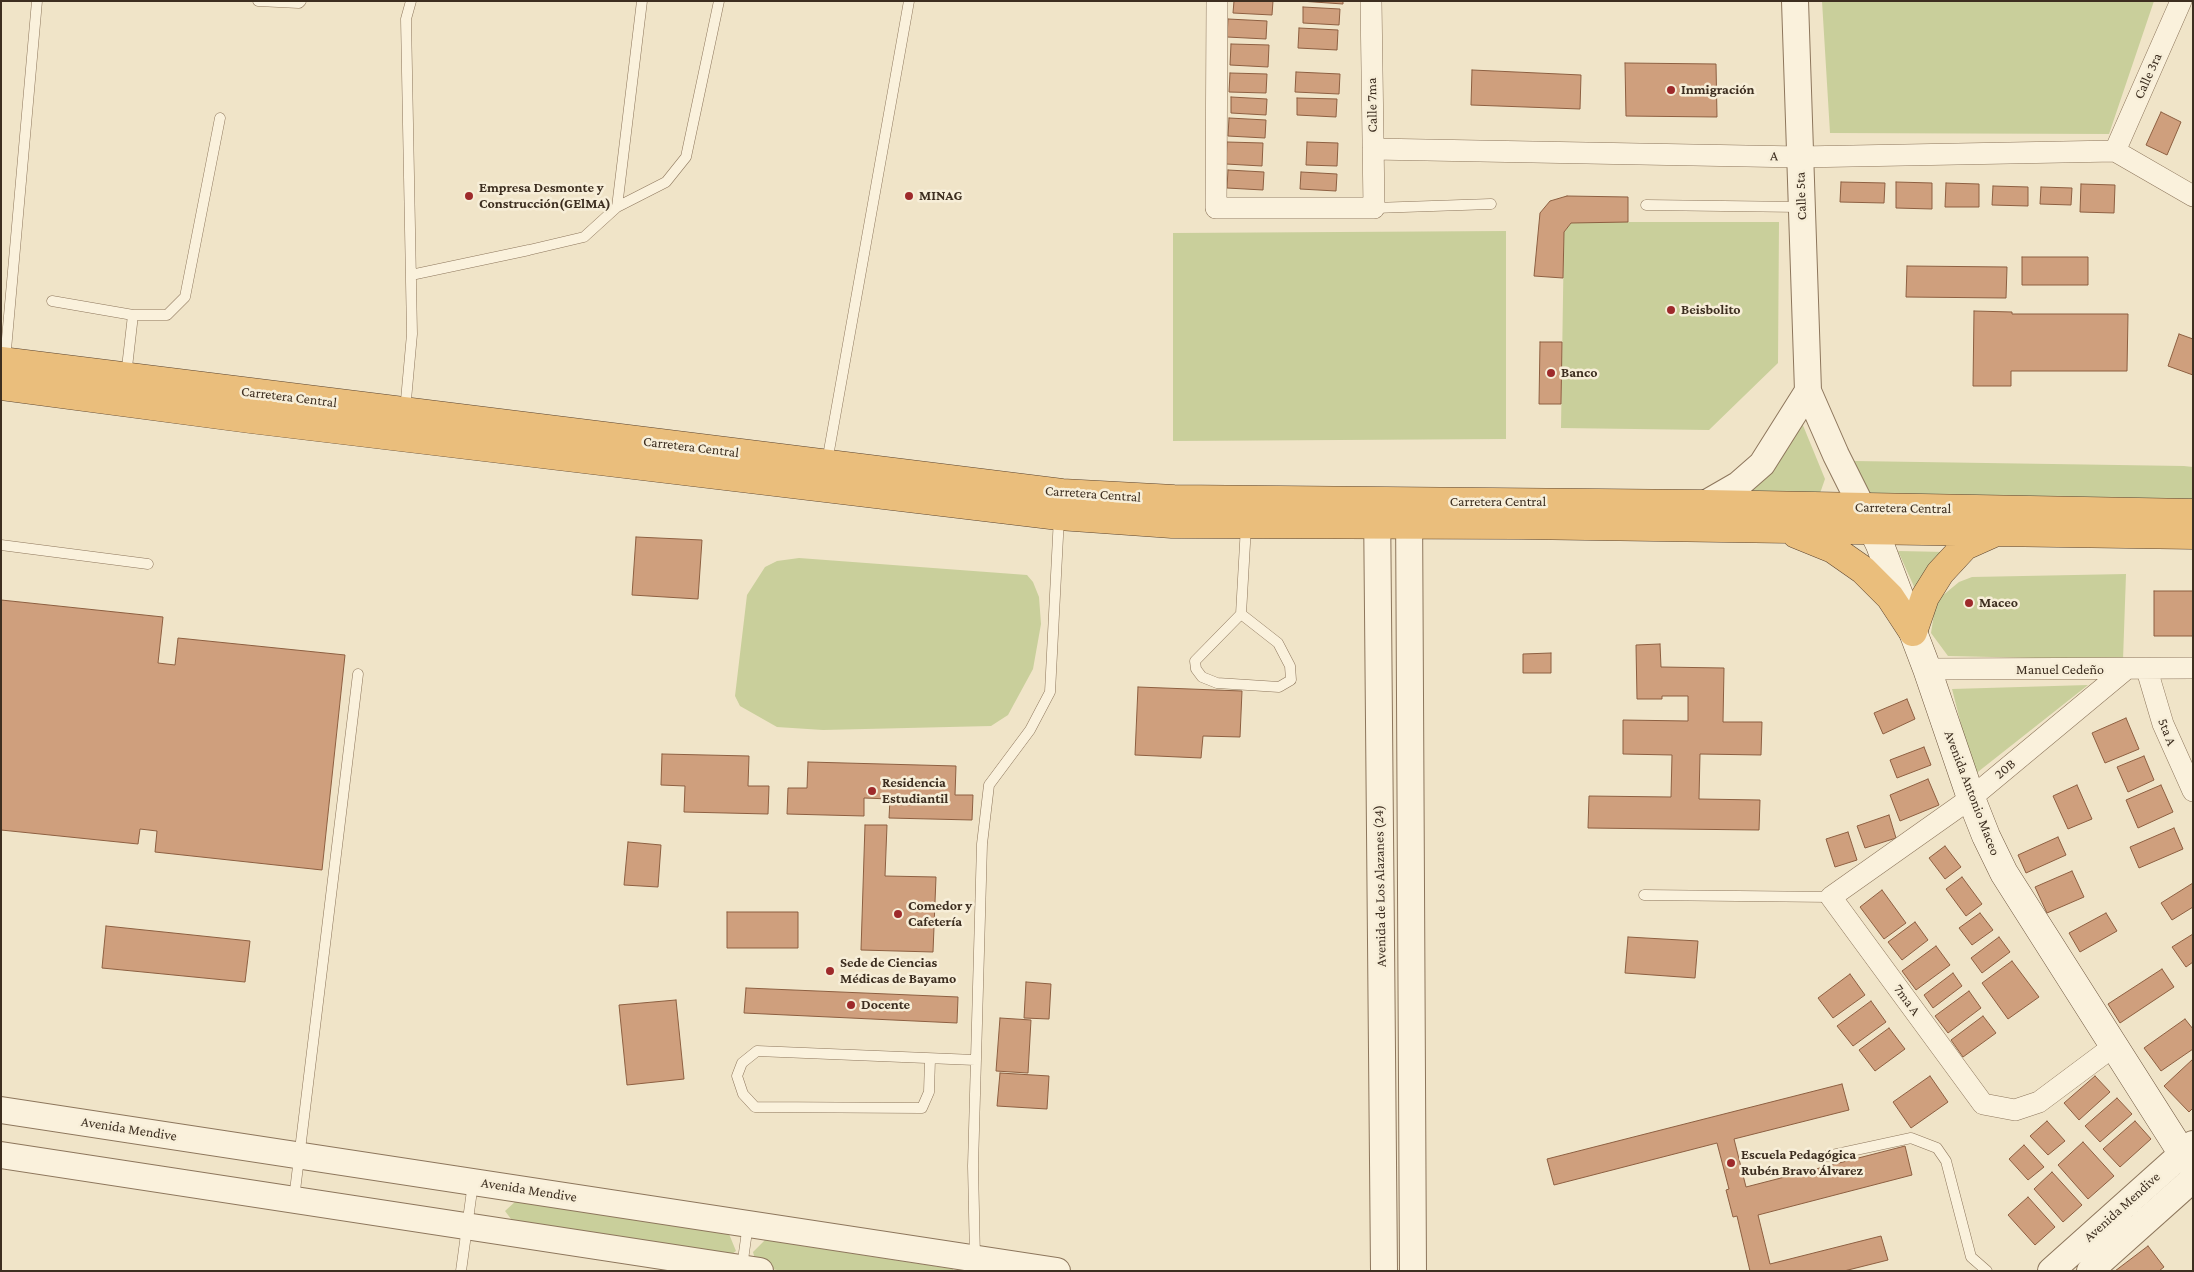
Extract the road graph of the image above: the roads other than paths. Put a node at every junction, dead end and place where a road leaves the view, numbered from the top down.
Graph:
1 (37, 1) edge
2 (258, 1) edge
3 (301, 1) edge
4 (411, 1) edge
5 (642, 1) edge
6 (719, 1) edge
7 (909, 1) edge
8 (1217, 1) edge
9 (1371, 1) edge
10 (1795, 1) edge
11 (2181, 1) edge
12 (220, 118) dead end
13 (1373, 148) junction
14 (2115, 151) junction
15 (1800, 157) junction
16 (2193, 196) edge
17 (1491, 204) dead end
18 (1646, 205) dead end
19 (617, 207) junction
20 (1802, 207) junction
21 (1374, 208) junction
22 (411, 274) junction
23 (52, 301) dead end
24 (133, 315) junction
25 (3, 374) edge
26 (125, 389) junction
27 (1808, 391) junction
28 (403, 425) junction
29 (827, 476) junction
30 (1704, 504) junction
31 (1061, 505) junction
32 (1377, 513) junction
33 (2193, 513) edge
34 (1410, 514) junction
35 (1867, 518) junction
36 (1246, 525) junction
37 (1774, 529) junction
38 (1999, 531) junction
39 (2193, 535) edge
40 (1, 545) edge
41 (148, 564) dead end
42 (1241, 614) junction
43 (1913, 632) junction
44 (2193, 668) edge
45 (1927, 670) junction
46 (2126, 670) junction
47 (2147, 670) junction
48 (358, 674) dead end
49 (2193, 791) edge
50 (1971, 798) junction
51 (1644, 895) dead end
52 (1831, 897) junction
53 (2114, 1046) junction
54 (930, 1059) junction
55 (976, 1060) junction
56 (1, 1110) edge
57 (2189, 1154) edge
58 (1, 1155) edge
59 (300, 1155) junction
60 (1823, 1157) dead end
61 (2193, 1179) edge
62 (473, 1182) junction
63 (294, 1200) junction
64 (748, 1224) junction
65 (467, 1226) junction
66 (974, 1264) edge
67 (2084, 1264) edge
68 (748, 1270) edge
69 (460, 1271) edge
70 (1057, 1271) edge
71 (1384, 1271) edge
72 (1414, 1271) edge
73 (1986, 1271) edge
74 (2051, 1271) edge

1 - 25 lane
2 - 3 lane
4 - 22 lane
5 - 19 lane
6 - 19 lane
7 - 29 lane
8 - 21 street
9 - 13 street, Calle 7ma
10 - 15 street, Calle 5ta
11 - 14 street, Calle 3ra
12 - 24 lane
13 - 15 street, A
13 - 21 street, Calle 7ma
14 - 15 street, A
14 - 16 street
15 - 20 street, Calle 5ta
17 - 21 lane
18 - 20 lane
19 - 22 lane
20 - 27 street, Calle 5ta
22 - 28 lane
23 - 24 lane
24 - 26 lane
25 - 26 highway, Carretera Central
26 - 28 highway, Carretera Central
27 - 30 street
27 - 35 street, Avenida Antonio Maceo
28 - 29 highway, Carretera Central
29 - 31 highway, Carretera Central
30 - 34 highway, Carretera Central
30 - 35 highway, Carretera Central
31 - 32 highway, Carretera Central
31 - 36 highway, Carretera Central
31 - 55 lane
32 - 34 highway, Carretera Central
32 - 36 highway, Carretera Central
32 - 71 street, Avenida de Los Alazanes (24)
33 - 35 highway, Carretera Central
34 - 37 highway, Carretera Central
34 - 72 street
35 - 37 highway, Carretera Central
35 - 38 highway, Carretera Central
35 - 43 main road, Avenida Antonio Maceo
36 - 42 lane
37 - 43 highway
38 - 39 highway, Carretera Central
38 - 43 highway
40 - 41 lane
42 - 42 lane
43 - 45 main road, Avenida Antonio Maceo
44 - 47 street, Manuel Cedeño
45 - 46 street, Manuel Cedeño
45 - 50 main road, Avenida Antonio Maceo
46 - 47 street, Manuel Cedeño
46 - 50 street, 20B
47 - 49 street, 5ta A
48 - 59 lane
50 - 52 street, 20B
50 - 53 main road, Avenida Antonio Maceo
51 - 52 lane
52 - 53 street, 7ma A
53 - 57 main road, Avenida Antonio Maceo
54 - 54 lane
54 - 55 lane
55 - 66 lane
56 - 59 street, Avenida Mendive
57 - 67 street, Avenida Mendive
58 - 63 street
59 - 62 street, Avenida Mendive
59 - 63 lane
60 - 73 lane
61 - 67 street, Avenida Mendive
62 - 64 street, Avenida Mendive
62 - 65 lane
63 - 65 street
64 - 66 street, Avenida Mendive
64 - 68 lane
65 - 68 street
65 - 69 lane
66 - 70 street, Avenida Mendive
67 - 74 street, Avenida Mendive

